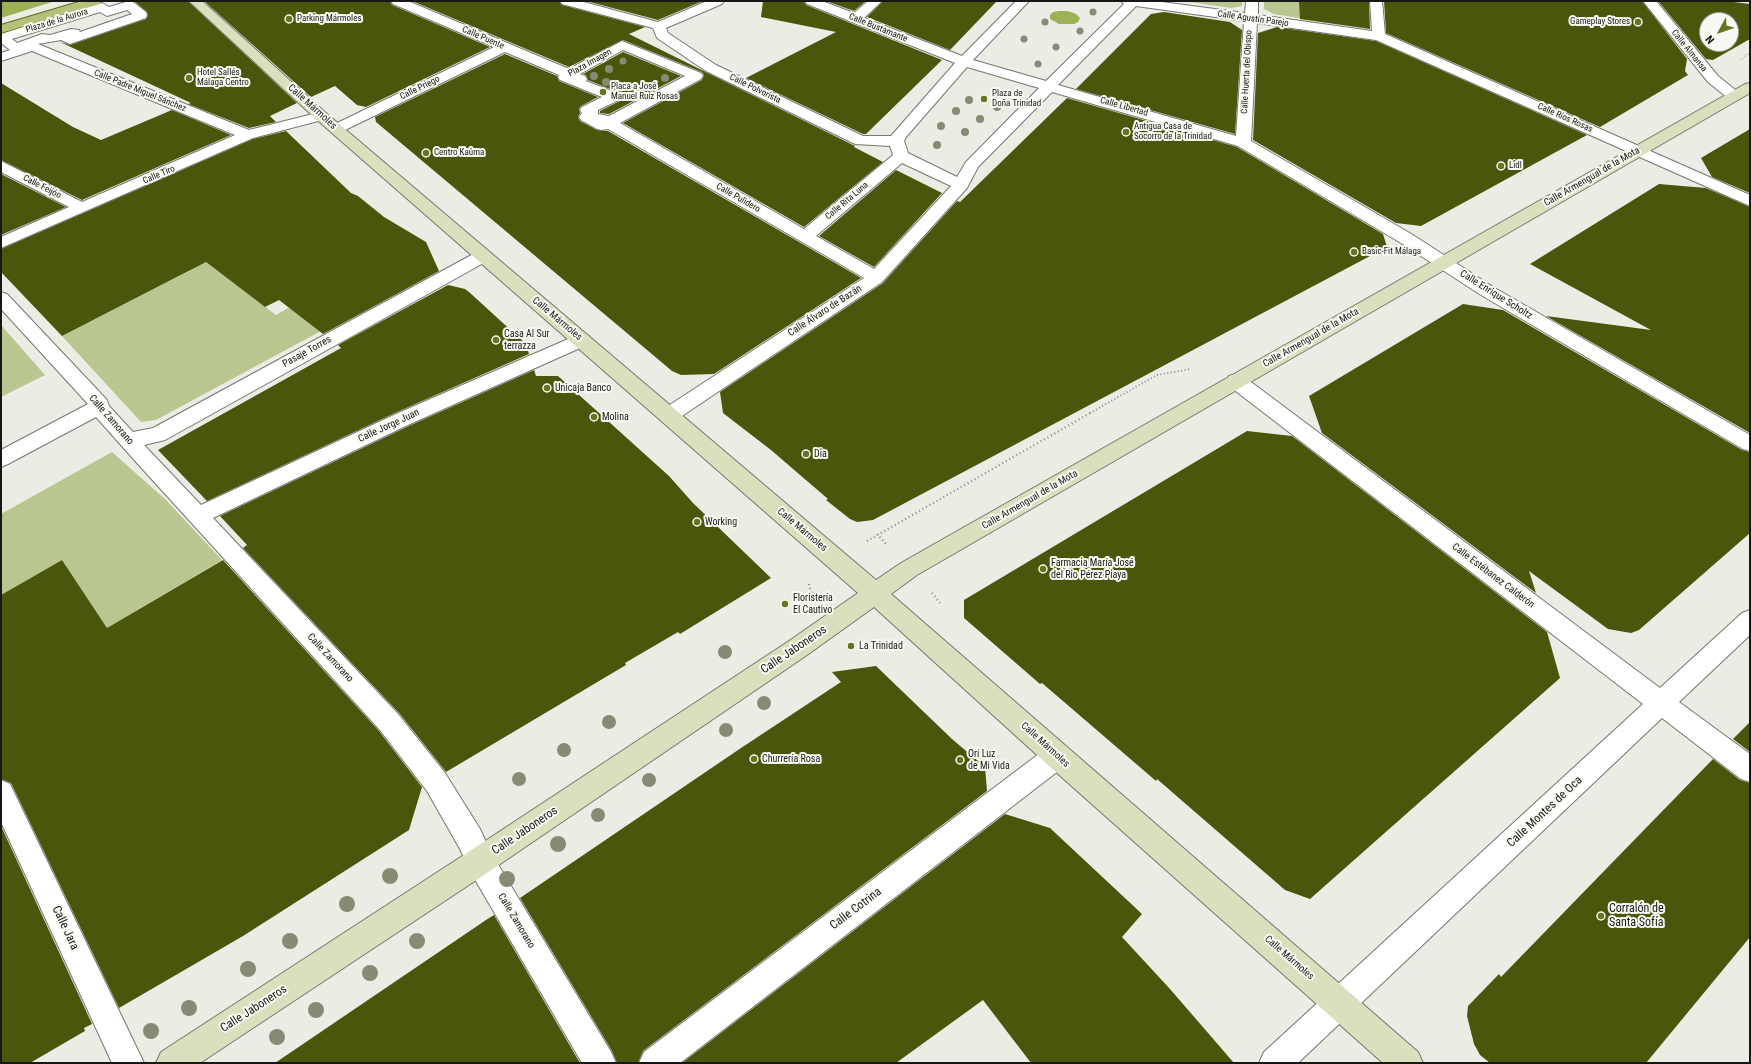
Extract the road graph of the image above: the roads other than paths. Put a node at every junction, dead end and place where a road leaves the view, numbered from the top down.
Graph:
1 (71, 1) edge
2 (96, 1) edge
3 (195, 1) edge
4 (397, 1) edge
5 (566, 1) edge
6 (718, 1) edge
7 (811, 1) edge
8 (876, 1) edge
9 (1023, 1) edge
10 (1130, 1) edge
11 (1252, 1) edge
12 (1376, 1) edge
13 (1649, 1) edge
14 (855, 19) junction
15 (1250, 19) junction
16 (1, 22) edge
17 (658, 26) junction
18 (1, 29) edge
19 (78, 36) joint
20 (1379, 36) junction
21 (31, 47) joint
22 (505, 47) junction
23 (1, 57) edge
24 (964, 62) junction
25 (569, 75) junction
26 (1051, 86) junction
27 (1750, 87) edge
28 (1734, 96) junction
29 (321, 116) junction
30 (336, 128) junction
31 (248, 135) junction
32 (1243, 143) junction
33 (1639, 151) junction
34 (895, 154) junction
35 (1, 166) edge
36 (961, 185) junction
37 (1750, 201) edge
38 (82, 208) junction
39 (805, 237) junction
40 (1, 243) edge
41 (483, 256) junction
42 (1444, 262) junction
43 (876, 278) junction
44 (1, 298) edge
45 (582, 340) junction
46 (1236, 381) junction
47 (99, 407) junction
48 (669, 415) junction
49 (126, 437) junction
50 (1750, 444) edge
51 (1, 459) edge
52 (198, 516) junction
53 (875, 594) junction
54 (1750, 620) edge
55 (1660, 703) junction
56 (1057, 756) junction
57 (1750, 770) edge
58 (1, 794) edge
59 (480, 861) junction
60 (1339, 1002) junction
61 (128, 1063) edge
62 (172, 1063) edge
63 (600, 1063) edge
64 (655, 1063) edge
65 (1275, 1063) edge
66 (1407, 1063) edge

1 - 16 main road
2 - 18 main road
3 - 29 street, Calle Mármoles
4 - 22 street, Calle Puente
5 - 17 street
6 - 17 street
7 - 14 street, Calle Bustamante
8 - 14 street
9 - 24 street, Calle Rita Luna
10 - 15 street, Calle Agustín Parejo
10 - 26 street
11 - 15 street, Calle Huerta del Obispo
12 - 20 street
13 - 28 street, Calle Almansa
14 - 24 street, Calle Bustamante
15 - 20 street, Calle Agustín Parejo
15 - 32 street, Calle Huerta del Obispo
17 - 34 street, Calle Polvorista
19 - 19 street, Plaza de la Aurora
20 - 33 street, Calle Ríos Rosas
21 - 23 street, Plaza de la Aurora
21 - 31 street, Calle Padre Miguel Sánchez
22 - 25 street, Calle Puente
22 - 30 street, Calle Priego
24 - 26 street, Calle Libertad
24 - 34 street, Calle Rita Luna
25 - 25 street, Plaza Imagen
25 - 39 street, Calle Pulidero
26 - 32 street, Calle Libertad
26 - 36 street
27 - 28 street, Calle Armengual de la Mota
28 - 33 street, Calle Armengual de la Mota
29 - 30 street, Calle Mármoles
29 - 31 street, Calle Tiro
30 - 41 street, Calle Mármoles
31 - 38 street, Calle Tiro
32 - 42 street, Calle Enrique Scholtz
33 - 37 street, Calle Ríos Rosas
33 - 42 street, Calle Armengual de la Mota
34 - 36 street
34 - 39 street, Calle Rita Luna
35 - 38 street, Calle Feijóo
36 - 43 street, Calle Álvaro de Bazán
38 - 40 street, Calle Tiro
39 - 43 street, Calle Pulidero
41 - 45 street, Calle Mármoles
41 - 49 street, Pasaje Torres
42 - 46 street, Calle Armengual de la Mota
42 - 50 street, Calle Enrique Scholtz
43 - 48 street, Calle Álvaro de Bazán
44 - 47 street, Calle Zamorano
45 - 48 street, Calle Mármoles
45 - 52 street, Calle Jorge Juan
46 - 53 street, Calle Armengual de la Mota
46 - 55 street, Calle Estébanez Calderón
47 - 49 street, Calle Zamorano
47 - 51 street
48 - 53 street, Calle Mármoles
49 - 52 street, Calle Zamorano
52 - 59 street, Calle Zamorano
53 - 56 street, Calle Mármoles
53 - 59 street, Calle Jaboneros
54 - 55 street, Calle Montes de Oca
55 - 57 street, Calle Estébanez Calderón
55 - 60 street, Calle Montes de Oca
56 - 60 street, Calle Mármoles
56 - 64 street, Calle Cotrina
58 - 61 street, Calle Jara
59 - 62 street, Calle Jaboneros
59 - 63 street, Calle Zamorano
60 - 65 street, Calle Montes de Oca
60 - 66 street, Calle Mármoles

